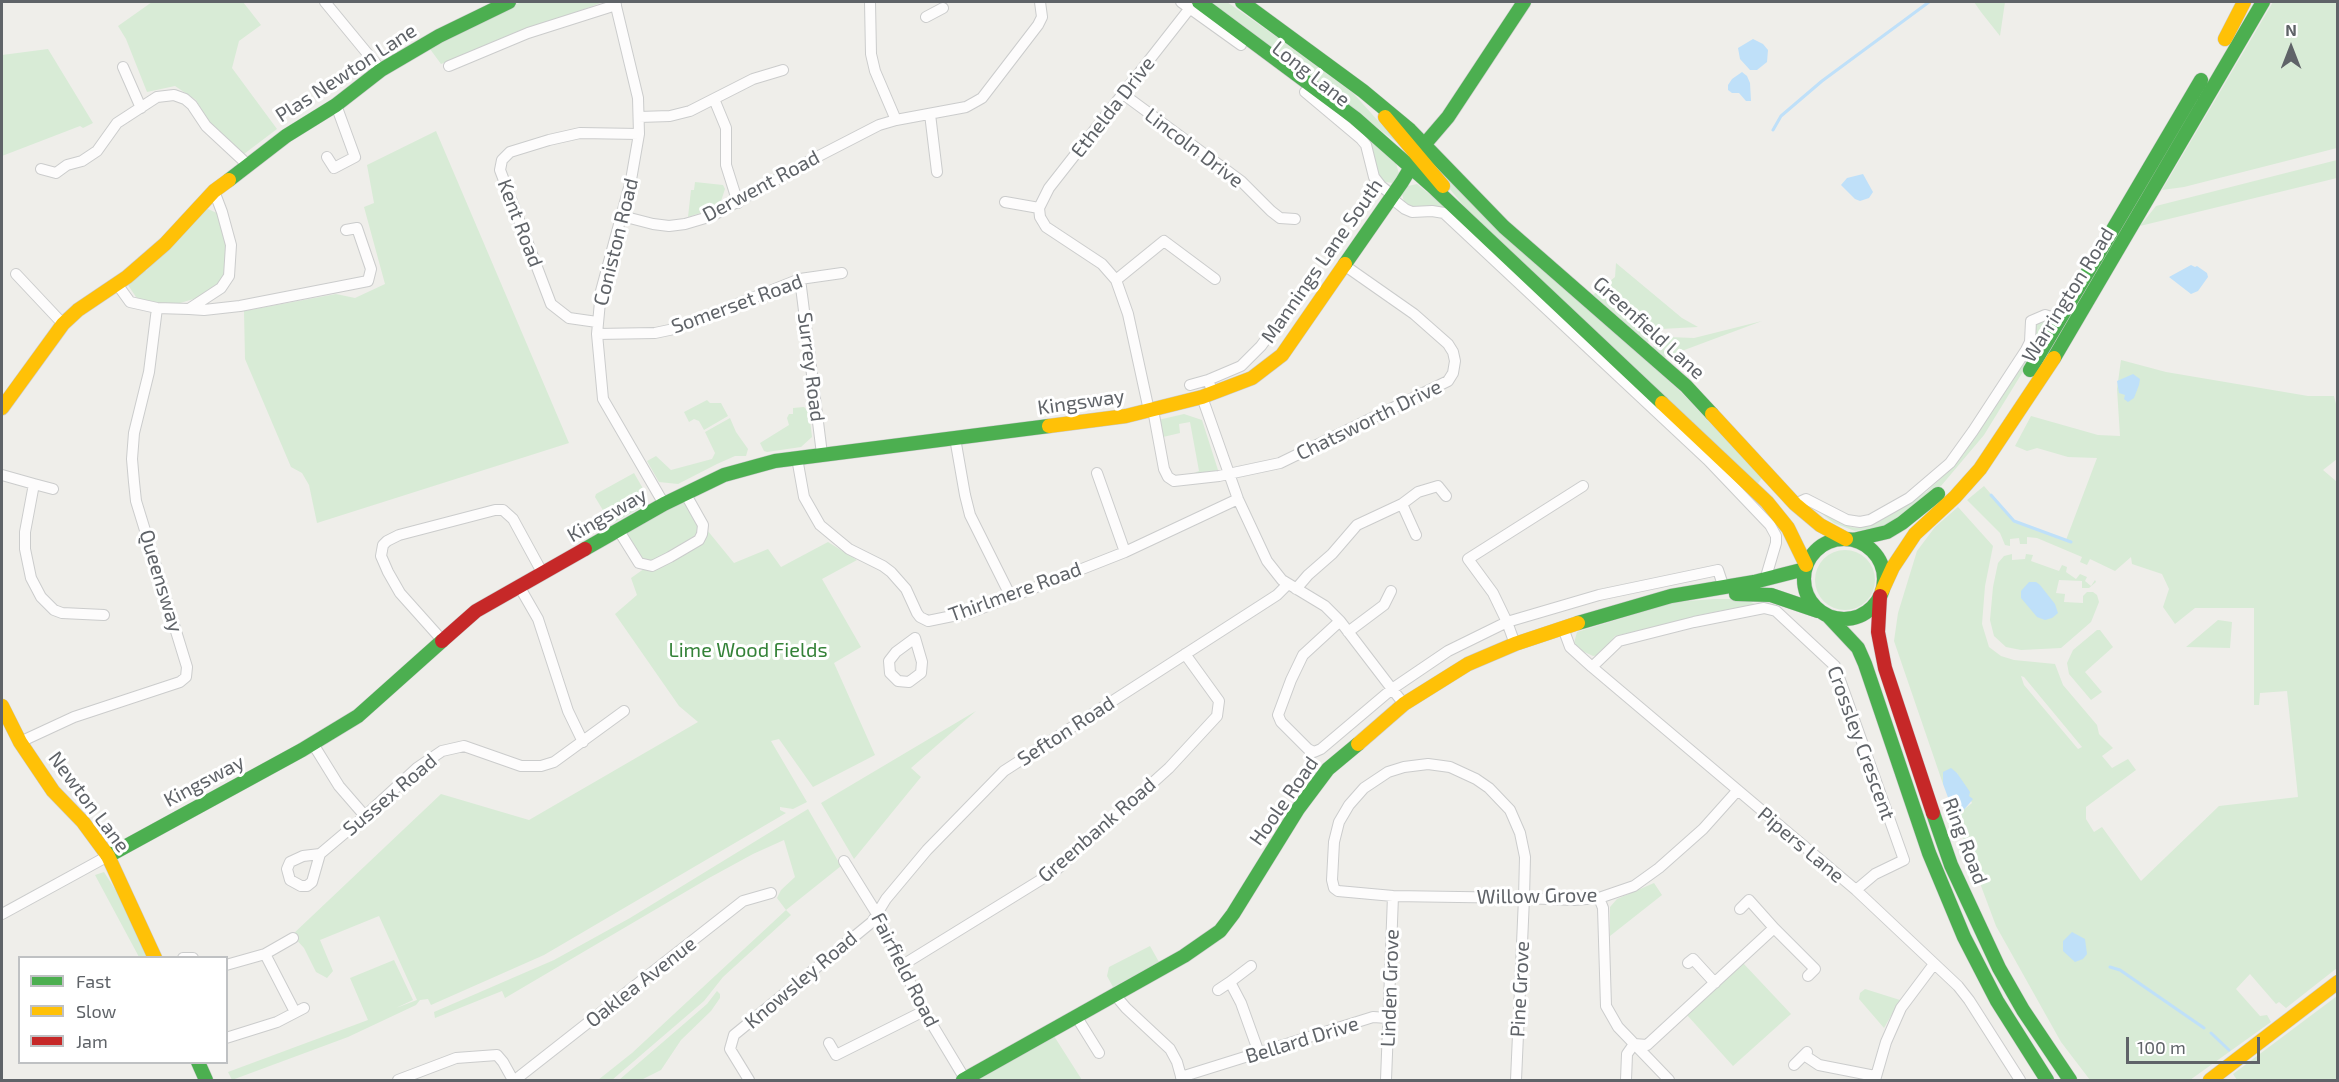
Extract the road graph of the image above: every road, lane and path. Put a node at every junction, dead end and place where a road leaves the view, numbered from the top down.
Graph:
1 (325, 2) edge
2 (509, 2) edge
3 (870, 2) edge
4 (930, 2) edge
5 (1040, 2) edge
6 (1242, 2) edge
7 (1524, 2) edge
8 (2244, 2) edge
9 (2263, 2) edge
10 (615, 3) edge
11 (1190, 4) edge
12 (935, 12) dead end
13 (449, 66) dead end
14 (123, 67) dead end
15 (381, 70) junction
16 (783, 70) dead end
17 (1123, 94) junction
18 (714, 99) junction
19 (336, 105) junction
20 (141, 108) junction
21 (930, 114) junction
22 (639, 117) junction
23 (1448, 117) junction
24 (896, 120) junction
25 (639, 134) junction
26 (1417, 156) junction
27 (327, 157) dead end
28 (248, 165) junction
29 (1442, 165) junction
30 (41, 169) dead end
31 (937, 172) dead end
32 (213, 191) junction
33 (1391, 197) junction
34 (1005, 202) dead end
35 (738, 203) junction
36 (1038, 208) junction
37 (622, 216) junction
38 (1295, 219) dead end
39 (346, 230) dead end
40 (1344, 265) junction
41 (842, 273) dead end
42 (16, 274) dead end
43 (800, 279) junction
44 (1215, 279) dead end
45 (1116, 280) junction
46 (117, 284) junction
47 (156, 308) junction
48 (189, 309) junction
49 (2060, 320) junction
50 (597, 322) junction
51 (63, 324) junction
52 (597, 334) junction
53 (1273, 335) dead end
54 (1190, 385) dead end
55 (1208, 390) junction
56 (2, 408) edge
57 (1152, 411) junction
58 (955, 438) junction
59 (822, 454) junction
60 (796, 458) junction
61 (1097, 473) dead end
62 (1228, 474) junction
63 (2, 475) edge
64 (34, 484) junction
65 (1583, 486) dead end
66 (53, 489) dead end
67 (685, 494) junction
68 (1446, 496) dead end
69 (1238, 499) junction
70 (664, 504) junction
71 (1402, 504) junction
72 (1794, 504) junction
73 (619, 531) junction
74 (1416, 535) dead end
75 (1850, 539) junction
76 (1125, 552) junction
77 (1805, 567) junction
78 (543, 574) junction
79 (1765, 580) junction
80 (519, 586) junction
81 (1292, 587) junction
82 (1724, 588) junction
83 (1391, 591) dead end
84 (1881, 593) junction
85 (1671, 596) junction
86 (1011, 597) junction
87 (1824, 614) junction
88 (104, 615) dead end
89 (920, 618) junction
90 (1340, 621) junction
91 (1507, 622) junction
92 (1563, 628) junction
93 (1348, 632) junction
94 (915, 638) dead end
95 (442, 640) junction
96 (1515, 644) junction
97 (1185, 654) junction
98 (1592, 667) junction
99 (1392, 689) junction
100 (1404, 704) junction
101 (2, 706) edge
102 (624, 711) dead end
103 (582, 741) junction
104 (20, 742) junction
105 (313, 744) junction
106 (1737, 791) junction
107 (365, 816) junction
108 (320, 854) dead end
109 (108, 856) junction
110 (844, 861) dead end
111 (1334, 888) joint
112 (1856, 890) junction
113 (771, 893) dead end
114 (1393, 896) junction
115 (1524, 898) junction
116 (1599, 898) junction
117 (1740, 909) dead end
118 (2, 914) edge
119 (877, 914) junction
120 (1774, 928) junction
121 (293, 938) dead end
122 (265, 954) junction
123 (155, 956) edge
124 (1688, 963) dead end
125 (228, 964) edge
126 (1935, 964) junction
127 (902, 966) junction
128 (1251, 966) dead end
129 (1808, 976) dead end
130 (1230, 982) junction
131 (2337, 982) edge
132 (1716, 983) junction
133 (1218, 990) dead end
134 (1115, 995) junction
135 (924, 1011) junction
136 (1076, 1016) junction
137 (1388, 1018) junction
138 (228, 1037) edge
139 (829, 1043) dead end
140 (1635, 1044) junction
141 (1099, 1053) dead end
142 (1259, 1053) junction
143 (1794, 1065) dead end
144 (1875, 1078) edge
145 (1182, 1079) edge
146 (398, 1080) edge
147 (514, 1080) edge
148 (748, 1080) edge
149 (964, 1080) edge
150 (1386, 1080) edge
151 (1516, 1080) edge
152 (1626, 1080) edge
153 (1669, 1080) edge
154 (2020, 1080) edge
155 (2047, 1080) edge
156 (2070, 1080) edge
157 (2210, 1080) edge

1 - 15 street
2 - 15 main road, Plas Newton Lane
3 - 24 street
4 - 12 street
5 - 21 street, Derwent Road
6 - 26 main road, Long Lane
7 - 23 main road
8 - 49 main road, Warrington Road
9 - 84 main road, Warrington Road
10 - 13 street
10 - 22 street, Coniston Road
11 - 17 street, Ethelda Drive
11 - 26 main road, Long Lane
11 - 33 street, Long Lane
14 - 20 street
15 - 19 main road, Plas Newton Lane
16 - 18 street
17 - 36 street, Ethelda Drive
17 - 38 street, Lincoln Drive
18 - 22 street
18 - 35 street
19 - 27 street
19 - 28 main road, Plas Newton Lane
20 - 28 street
20 - 30 street
21 - 24 street, Derwent Road
21 - 31 street
22 - 25 street, Coniston Road
23 - 26 main road, Mannings Lane South
23 - 29 main road
24 - 35 street, Derwent Road
25 - 37 street, Coniston Road
25 - 50 street, Kent Road
26 - 29 main road, Greenfield Lane
26 - 33 main road, Mannings Lane South
26 - 77 main road
28 - 32 main road, Plas Newton Lane
29 - 72 main road, Greenfield Lane
32 - 46 main road, Plas Newton Lane
32 - 48 street
33 - 40 main road, Mannings Lane South
33 - 79 street
34 - 36 street
35 - 37 street, Derwent Road
36 - 45 street
37 - 50 street, Coniston Road
39 - 48 street
40 - 55 main road, Mannings Lane South
40 - 62 street, Chatsworth Drive
41 - 43 street, Somerset Road
42 - 51 street
43 - 52 street, Somerset Road
43 - 59 street, Surrey Road
44 - 45 street
45 - 57 street
46 - 47 street
46 - 51 main road, Plas Newton Lane
47 - 48 street
47 - 104 street, Queensway
49 - 72 street
49 - 75 main road, Warrington Road
50 - 52 street, Coniston Road
51 - 56 main road, Plas Newton Lane
52 - 70 street, Coniston Road
53 - 55 street
54 - 55 street
55 - 57 main road, Kingsway
55 - 62 street
57 - 58 main road, Kingsway
57 - 62 street, Chatsworth Drive
58 - 59 main road, Kingsway
58 - 86 street
59 - 60 main road, Kingsway
60 - 67 main road, Kingsway
60 - 89 street, Thirlmere Road
61 - 76 street
62 - 69 street
63 - 64 street
64 - 66 street
64 - 88 street
65 - 91 street
67 - 70 main road, Kingsway
67 - 73 street
68 - 71 street, Sefton Road
69 - 76 street, Thirlmere Road
69 - 81 street
70 - 73 main road, Kingsway
71 - 74 street
71 - 81 street, Sefton Road
72 - 75 main road, Greenfield Lane
73 - 78 main road, Kingsway
75 - 77 main road
75 - 84 main road
76 - 86 street, Thirlmere Road
77 - 79 main road, Hoole Road
77 - 87 main road
78 - 80 main road, Kingsway
78 - 95 street
79 - 82 main road, Hoole Road
80 - 95 main road, Kingsway
80 - 103 street
81 - 90 street
81 - 97 street, Sefton Road
82 - 85 main road, Hoole Road
82 - 91 street, Hoole Road
83 - 93 street
84 - 87 main road
84 - 156 main road, Ring Road
85 - 87 main road, Hoole Road
85 - 92 main road, Hoole Road
86 - 89 street, Thirlmere Road
87 - 155 main road, Ring Road
89 - 94 street
90 - 93 street
90 - 99 street, Hoole Road
91 - 96 street
91 - 99 street, Hoole Road
92 - 96 main road, Hoole Road
92 - 98 street, Pipers Lane
93 - 99 street
95 - 105 main road, Kingsway
96 - 100 main road, Hoole Road
97 - 119 street, Sefton Road
97 - 127 street, Greenbank Road
98 - 106 street, Pipers Lane
98 - 112 street, Crossley Crescent
99 - 100 street
100 - 134 main road, Hoole Road
101 - 104 main road, Newton Lane
102 - 103 street, Sussex Road
103 - 107 street, Sussex Road
104 - 109 main road, Newton Lane
105 - 107 street
105 - 109 main road, Kingsway
106 - 112 street, Pipers Lane
106 - 116 street, Willow Grove
107 - 108 street, Sussex Road
109 - 118 street
109 - 123 main road, Newton Lane
110 - 119 street, Fairfield Road
111 - 114 street, Willow Grove
111 - 115 street, Pine Grove
112 - 126 street, Pipers Lane
113 - 147 street, Oaklea Avenue
114 - 115 street, Willow Grove
114 - 137 street, Linden Grove
115 - 116 street, Willow Grove
115 - 151 street, Pine Grove
116 - 140 street
117 - 120 street
119 - 127 street, Fairfield Road
119 - 148 street, Knowsley Road
120 - 129 street
120 - 132 street
121 - 122 street
122 - 125 street
122 - 138 street
124 - 132 street
126 - 144 street
126 - 154 street, Pipers Lane
127 - 135 street, Fairfield Road
128 - 130 street
130 - 133 street
130 - 142 street
131 - 157 main road
132 - 140 street
134 - 136 main road, Hoole Road
134 - 145 street
135 - 139 street
135 - 149 street, Fairfield Road
136 - 141 street
136 - 149 main road, Hoole Road
137 - 142 street, Bellard Drive
137 - 150 street, Linden Grove
140 - 152 street
140 - 153 street
142 - 145 street, Bellard Drive
143 - 144 street
146 - 147 street

